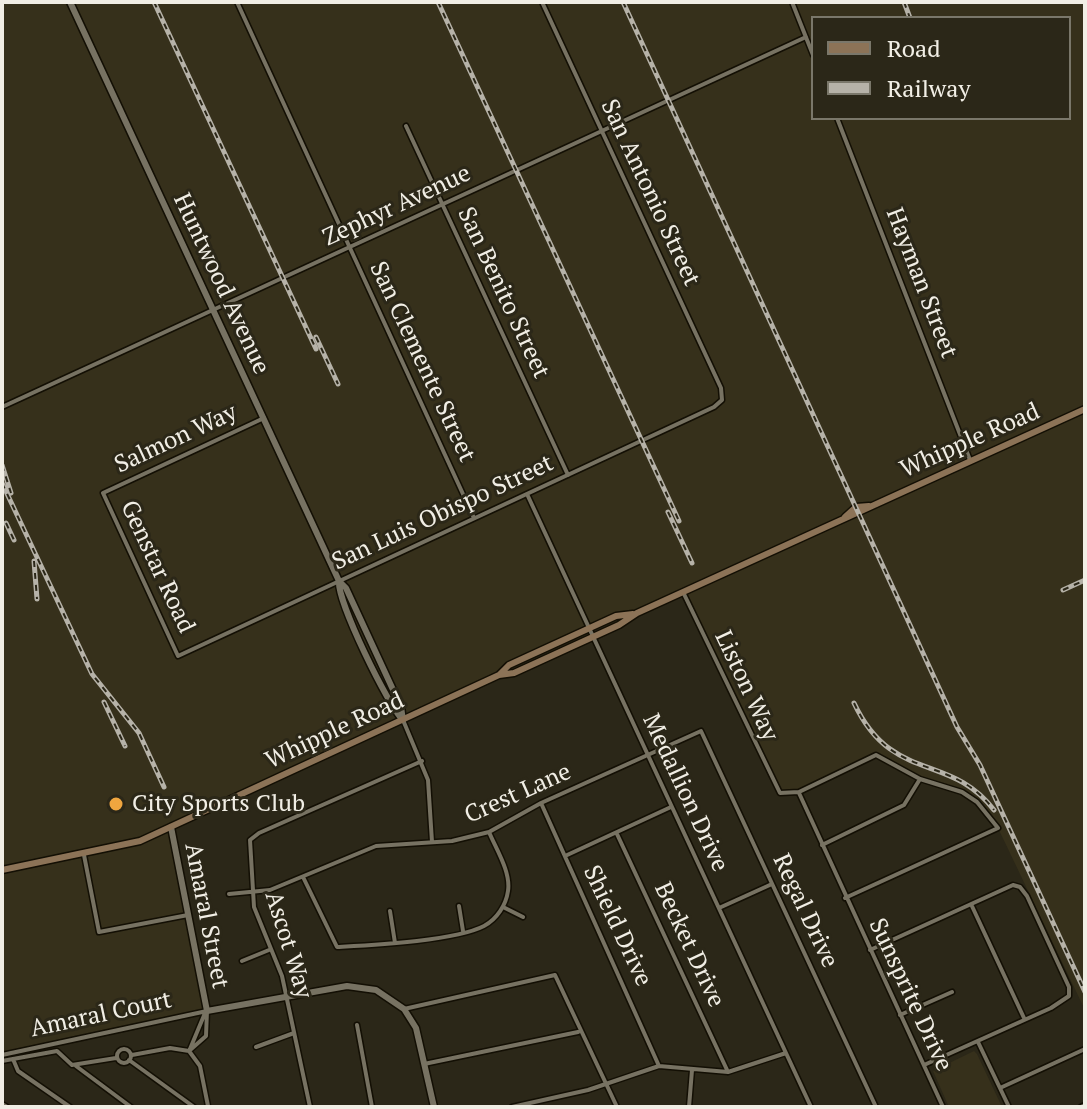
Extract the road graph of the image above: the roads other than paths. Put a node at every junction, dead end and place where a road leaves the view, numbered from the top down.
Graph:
1 (70, 2) edge
2 (237, 2) edge
3 (542, 2) edge
4 (792, 2) edge
5 (806, 37) junction
6 (811, 50) edge
7 (838, 120) edge
8 (406, 126) dead end
9 (601, 131) junction
10 (442, 205) junction
11 (349, 248) junction
12 (213, 310) junction
13 (722, 400) joint
14 (2, 407) edge
15 (1085, 409) edge
16 (264, 418) junction
17 (970, 460) junction
18 (568, 475) junction
19 (103, 493) joint
20 (527, 494) junction
21 (474, 518) junction
22 (339, 581) junction
23 (683, 592) junction
24 (637, 613) junction
25 (590, 628) junction
26 (594, 636) junction
27 (178, 656) joint
28 (499, 675) junction
29 (403, 720) junction
30 (701, 731) joint
31 (647, 755) junction
32 (422, 761) junction
33 (920, 779) junction
34 (799, 792) junction
35 (541, 803) junction
36 (672, 807) junction
37 (171, 827) junction
38 (489, 832) junction
39 (617, 834) junction
40 (432, 842) junction
41 (822, 845) junction
42 (84, 855) junction
43 (565, 856) junction
44 (2, 870) edge
45 (304, 879) junction
46 (772, 884) junction
47 (229, 894) dead end
48 (252, 894) junction
49 (845, 898) junction
50 (971, 904) junction
51 (459, 906) dead end
52 (503, 907) junction
53 (719, 908) junction
54 (390, 911) dead end
55 (188, 915) junction
56 (523, 917) dead end
57 (463, 931) junction
58 (395, 943) junction
59 (269, 950) junction
60 (870, 950) junction
61 (242, 961) dead end
62 (952, 992) dead end
63 (287, 997) junction
64 (404, 1009) junction
65 (207, 1011) junction
66 (900, 1015) junction
67 (1025, 1019) junction
68 (357, 1025) dead end
69 (579, 1031) junction
70 (294, 1033) junction
71 (978, 1042) junction
72 (256, 1047) dead end
73 (1085, 1049) edge
74 (189, 1051) junction
75 (786, 1053) junction
76 (131, 1057) junction
77 (2, 1058) edge
78 (116, 1058) junction
79 (13, 1059) junction
80 (424, 1064) junction
81 (76, 1065) junction
82 (924, 1065) junction
83 (659, 1066) junction
84 (692, 1070) junction
85 (728, 1072) junction
86 (607, 1084) junction
87 (1000, 1088) junction
88 (554, 1098) junction
89 (70, 1107) edge
90 (131, 1107) edge
91 (194, 1107) edge
92 (208, 1107) edge
93 (310, 1107) edge
94 (372, 1107) edge
95 (434, 1107) edge
96 (512, 1107) edge
97 (556, 1107) edge
98 (617, 1107) edge
99 (689, 1107) edge
100 (811, 1107) edge
101 (876, 1107) edge
102 (943, 1107) edge
103 (1009, 1107) edge

1 - 12 street, Huntwood Avenue
2 - 11 street, San Clemente Street
3 - 9 street, San Antonio Street
4 - 5 street
5 - 6 street
5 - 9 street, Zephyr Avenue
7 - 17 street, Hayman Street
8 - 10 street, San Benito Street
9 - 10 street, Zephyr Avenue
9 - 13 street, San Antonio Street
10 - 11 street, Zephyr Avenue
10 - 18 street, San Benito Street
11 - 12 street, Zephyr Avenue
11 - 21 street, San Clemente Street
12 - 14 street, Zephyr Avenue
12 - 16 street, Huntwood Avenue
13 - 18 street, San Luis Obispo Street
15 - 17 main road, Whipple Road
16 - 19 street, Salmon Way
16 - 22 street, Huntwood Avenue
17 - 23 main road, Whipple Road
18 - 20 street, San Luis Obispo Street
19 - 27 street, Genstar Road
20 - 21 street, San Luis Obispo Street
20 - 25 street, Medallion Drive
21 - 22 street, San Luis Obispo Street
22 - 27 street, San Luis Obispo Street
22 - 29 street, Huntwood Avenue
23 - 24 main road, Whipple Road
23 - 34 street, Liston Way
24 - 25 main road, Whipple Road
24 - 26 main road, Whipple Road
25 - 26 street, Medallion Drive
25 - 28 main road, Whipple Road
26 - 28 main road, Whipple Road
26 - 31 street, Medallion Drive
28 - 29 main road, Whipple Road
29 - 32 street, Huntwood Avenue
29 - 37 main road, Whipple Road
30 - 31 street, Crest Lane
30 - 46 street, Regal Drive
31 - 35 street, Crest Lane
31 - 36 street, Medallion Drive
32 - 40 street, Huntwood Avenue
32 - 48 street, Ascot Way
33 - 34 street
33 - 41 street
33 - 49 street
34 - 41 street, Sunsprite Drive
35 - 38 street, Crest Lane
35 - 43 street, Shield Drive
36 - 39 street
36 - 53 street, Medallion Drive
37 - 42 main road, Whipple Road
37 - 55 street, Amaral Street
38 - 40 street, Crest Lane
38 - 52 street
39 - 43 street
39 - 85 street, Becket Drive
40 - 45 street, Crest Lane
41 - 49 street, Sunsprite Drive
42 - 44 main road, Whipple Road
42 - 55 street
43 - 83 street, Shield Drive
45 - 48 street, Crest Lane
45 - 58 street
46 - 53 street
46 - 101 street, Regal Drive
47 - 48 street, Crest Lane
48 - 59 street, Ascot Way
49 - 60 street, Sunsprite Drive
50 - 60 street
50 - 67 street
50 - 67 street
51 - 57 street
52 - 56 street
52 - 57 street
53 - 75 street, Medallion Drive
54 - 58 street
55 - 65 street, Amaral Street
57 - 58 street
59 - 61 street
59 - 63 street, Ascot Way
60 - 66 street, Sunsprite Drive
62 - 66 street
63 - 64 street
63 - 65 street
63 - 70 street, Ascot Way
64 - 69 street
64 - 80 street
65 - 74 street, Amaral Street
65 - 74 street, Amaral Street
65 - 77 street, Amaral Court
66 - 82 street, Sunsprite Drive
67 - 71 street
68 - 94 street
69 - 80 street
69 - 86 street
70 - 72 street
70 - 93 street, Ascot Way
71 - 82 street
71 - 87 street
73 - 87 street
74 - 76 street
74 - 92 street
75 - 85 street
75 - 100 street, Medallion Drive
76 - 78 street
76 - 78 street
76 - 91 street
77 - 79 street
78 - 81 street
79 - 81 street
79 - 89 street
80 - 95 street
81 - 90 street
82 - 102 street, Sunsprite Drive
83 - 84 street
83 - 86 street
84 - 85 street
84 - 99 street
86 - 88 street
86 - 98 street
87 - 103 street
88 - 96 street
88 - 97 street

